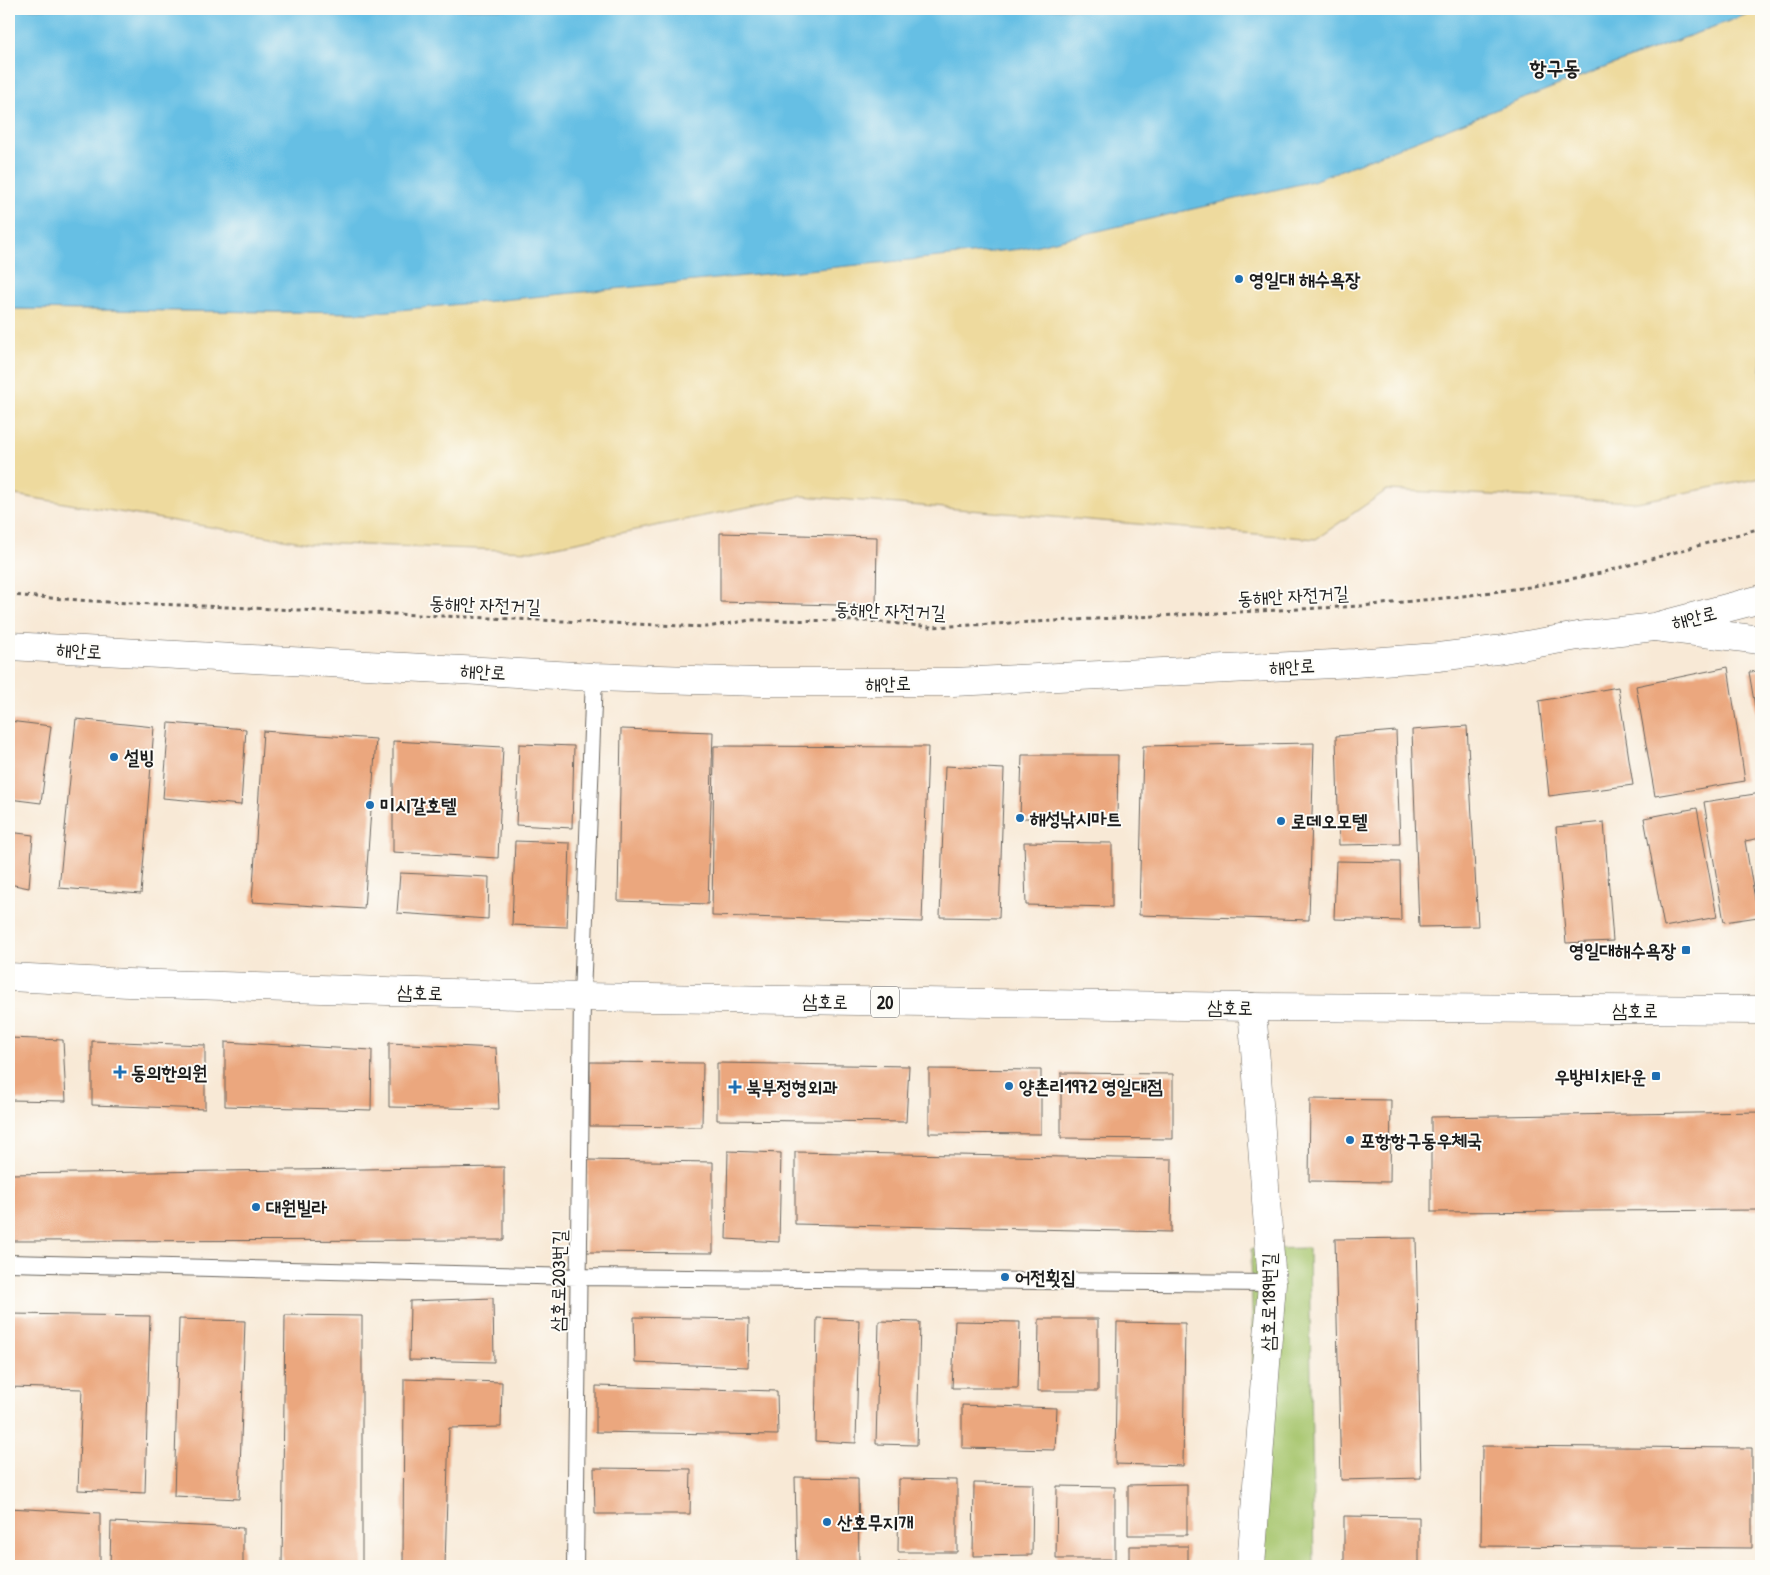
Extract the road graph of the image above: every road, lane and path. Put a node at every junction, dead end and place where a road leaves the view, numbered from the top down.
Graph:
1 (1761, 528) edge
2 (9, 595) edge
3 (1761, 599) edge
4 (1654, 627) junction
5 (1761, 640) edge
6 (9, 646) edge
7 (594, 677) junction
8 (9, 977) edge
9 (582, 997) junction
10 (1252, 1007) junction
11 (1761, 1010) edge
12 (9, 1263) edge
13 (578, 1277) junction
14 (1272, 1282) junction
15 (575, 1566) edge
16 (1251, 1566) edge

1 - 2 path, 동해안 자전거길
3 - 4 street, 해안로
4 - 5 street
4 - 7 street, 해안로
6 - 7 street, 해안로
7 - 9 lane, 삼호로203번길
8 - 9 street, 삼호로 / 20
9 - 10 street, 삼호로 / 20
9 - 13 lane, 삼호로203번길
10 - 11 street, 삼호로 / 20
10 - 14 street, 삼호로189번길
12 - 13 lane
13 - 14 lane
13 - 15 lane, 삼호로203번길
14 - 16 street, 삼호로189번길

